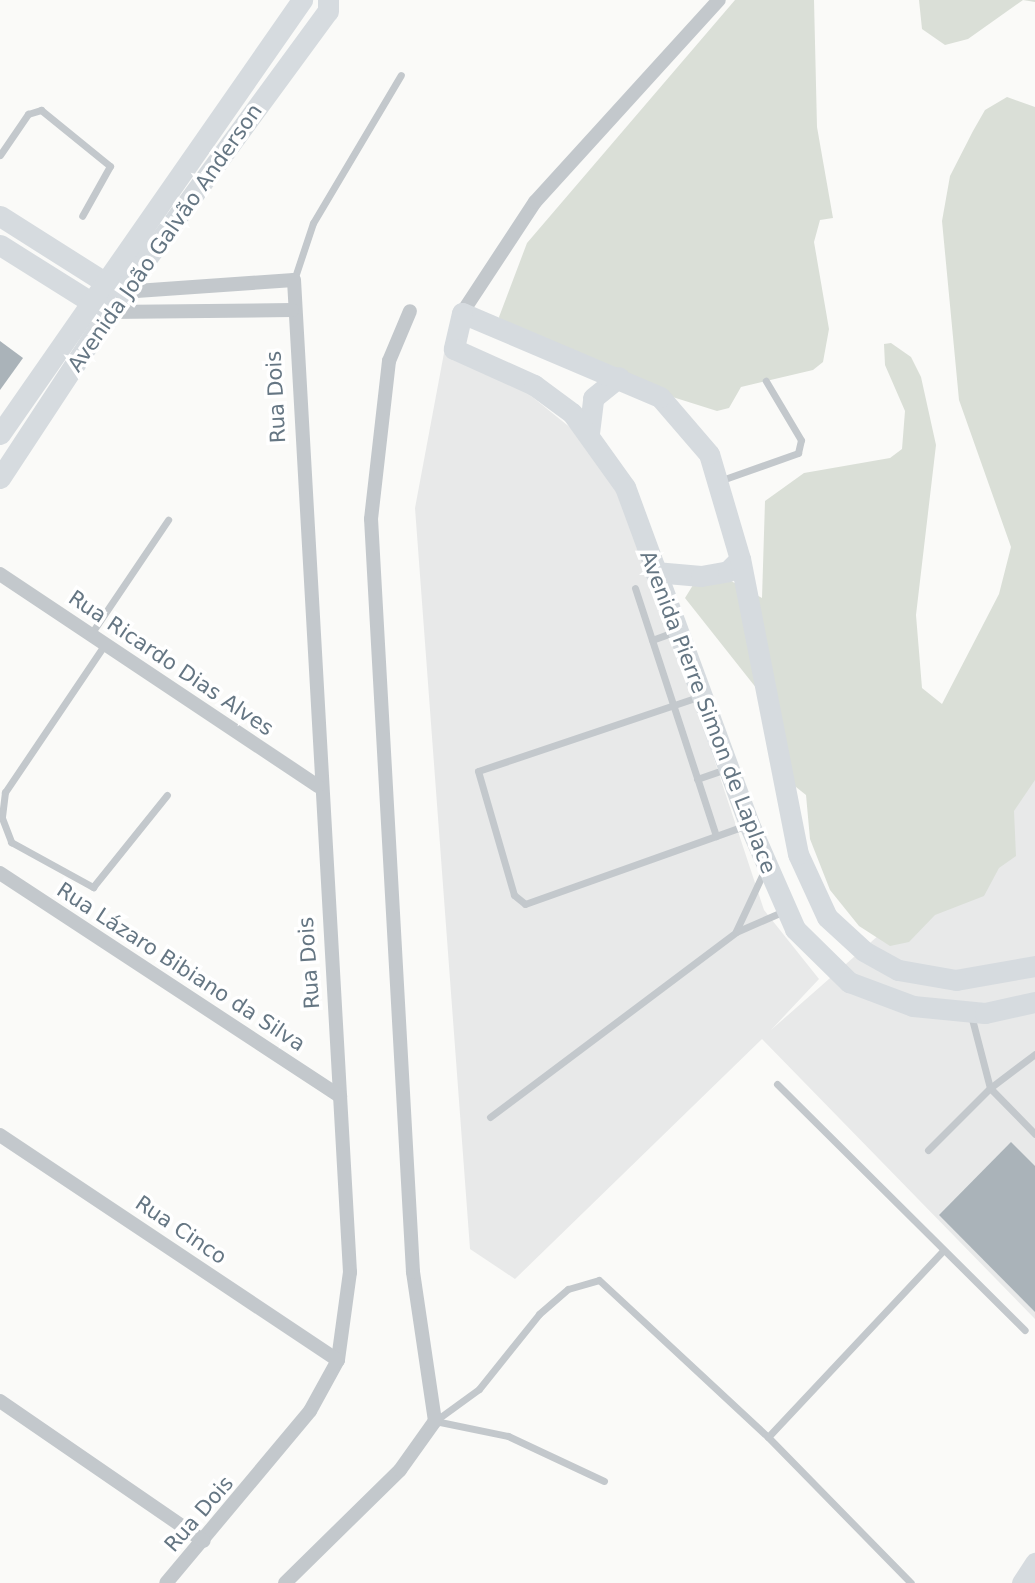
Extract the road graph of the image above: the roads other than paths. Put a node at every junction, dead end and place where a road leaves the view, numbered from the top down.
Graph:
1 (302, 0) edge
2 (328, 0) edge
3 (719, 0) edge
4 (401, 75) dead end
5 (0, 155) edge
6 (0, 216) edge
7 (82, 216) dead end
8 (0, 245) edge
9 (294, 280) junction
10 (101, 282) junction
11 (122, 292) junction
12 (88, 301) junction
13 (292, 310) junction
14 (410, 311) dead end
15 (108, 312) junction
16 (462, 313) junction
17 (619, 377) junction
18 (766, 381) dead end
19 (0, 433) edge
20 (589, 433) junction
21 (0, 478) edge
22 (718, 481) junction
23 (168, 520) dead end
24 (740, 559) junction
25 (655, 572) junction
26 (0, 574) edge
27 (635, 588) dead end
28 (678, 631) junction
29 (90, 634) junction
30 (652, 640) junction
31 (105, 644) junction
32 (702, 695) junction
33 (673, 706) junction
34 (728, 768) junction
35 (697, 779) junction
36 (318, 786) junction
37 (167, 795) dead end
38 (748, 824) junction
39 (716, 836) junction
40 (766, 867) junction
41 (0, 873) edge
42 (785, 911) junction
43 (736, 932) junction
44 (843, 933) junction
45 (822, 961) junction
46 (1035, 966) edge
47 (1035, 1002) edge
48 (971, 1013) junction
49 (1035, 1054) edge
50 (777, 1084) dead end
51 (990, 1087) junction
52 (340, 1096) junction
53 (490, 1117) dead end
54 (1035, 1133) edge
55 (0, 1135) edge
56 (928, 1150) dead end
57 (942, 1252) junction
58 (1025, 1330) dead end
59 (338, 1360) junction
60 (0, 1401) edge
61 (435, 1421) junction
62 (768, 1437) junction
63 (604, 1481) dead end
64 (204, 1541) junction
65 (1035, 1563) edge
66 (166, 1583) edge
67 (285, 1583) edge
68 (911, 1583) edge
69 (1022, 1583) edge

1 - 10 street, Avenida João Galvão Anderson
2 - 11 street, Avenida João Galvão Anderson
3 - 16 street, Avenida Pierre Simon de Laplace
4 - 9 lane
5 - 7 lane
6 - 10 street
8 - 12 street
9 - 11 street
9 - 13 street, Rua Dois
10 - 11 street
10 - 12 street, Avenida João Galvão Anderson
11 - 15 street, Avenida João Galvão Anderson
12 - 15 street
12 - 19 street, Avenida João Galvão Anderson
13 - 15 street
13 - 36 street, Rua Dois
14 - 61 street
15 - 21 street, Avenida João Galvão Anderson
16 - 17 street, Avenida Pierre Simon de Laplace
16 - 20 street, Avenida Pierre Simon de Laplace
17 - 20 street
17 - 22 street, Avenida Pierre Simon de Laplace
18 - 22 lane
20 - 25 street, Avenida Pierre Simon de Laplace
22 - 24 street, Avenida Pierre Simon de Laplace
23 - 29 lane
24 - 25 street
24 - 44 street, Avenida Pierre Simon de Laplace
25 - 28 street, Avenida Pierre Simon de Laplace
26 - 29 street, Rua Ricardo Dias Alves
27 - 30 lane
28 - 30 lane
28 - 32 street, Avenida Pierre Simon de Laplace
29 - 31 street, Rua Ricardo Dias Alves
30 - 33 lane
31 - 36 street, Rua Ricardo Dias Alves
31 - 37 lane
32 - 33 lane
32 - 34 street, Avenida Pierre Simon de Laplace
33 - 35 lane
33 - 39 lane
34 - 35 lane
34 - 38 street, Avenida Pierre Simon de Laplace
35 - 39 lane
36 - 52 street, Rua Dois
38 - 39 lane
38 - 40 street, Avenida Pierre Simon de Laplace
40 - 42 street, Avenida Pierre Simon de Laplace
40 - 43 lane
41 - 52 street, Rua Lázaro Bibiano da Silva
42 - 43 lane
42 - 45 street, Avenida Pierre Simon de Laplace
43 - 53 lane
44 - 45 street
44 - 46 street, Avenida Pierre Simon de Laplace
45 - 48 street, Avenida Pierre Simon de Laplace
47 - 48 street, Avenida Pierre Simon de Laplace
48 - 51 lane
49 - 51 lane
50 - 57 lane
51 - 54 lane
51 - 56 lane
52 - 59 street, Rua Dois
55 - 59 street, Rua Cinco
57 - 58 lane
57 - 62 lane
59 - 64 street, Rua Dois
60 - 64 street
61 - 62 lane
61 - 63 lane
61 - 67 street
62 - 68 lane
64 - 66 street, Rua Dois
65 - 69 street

